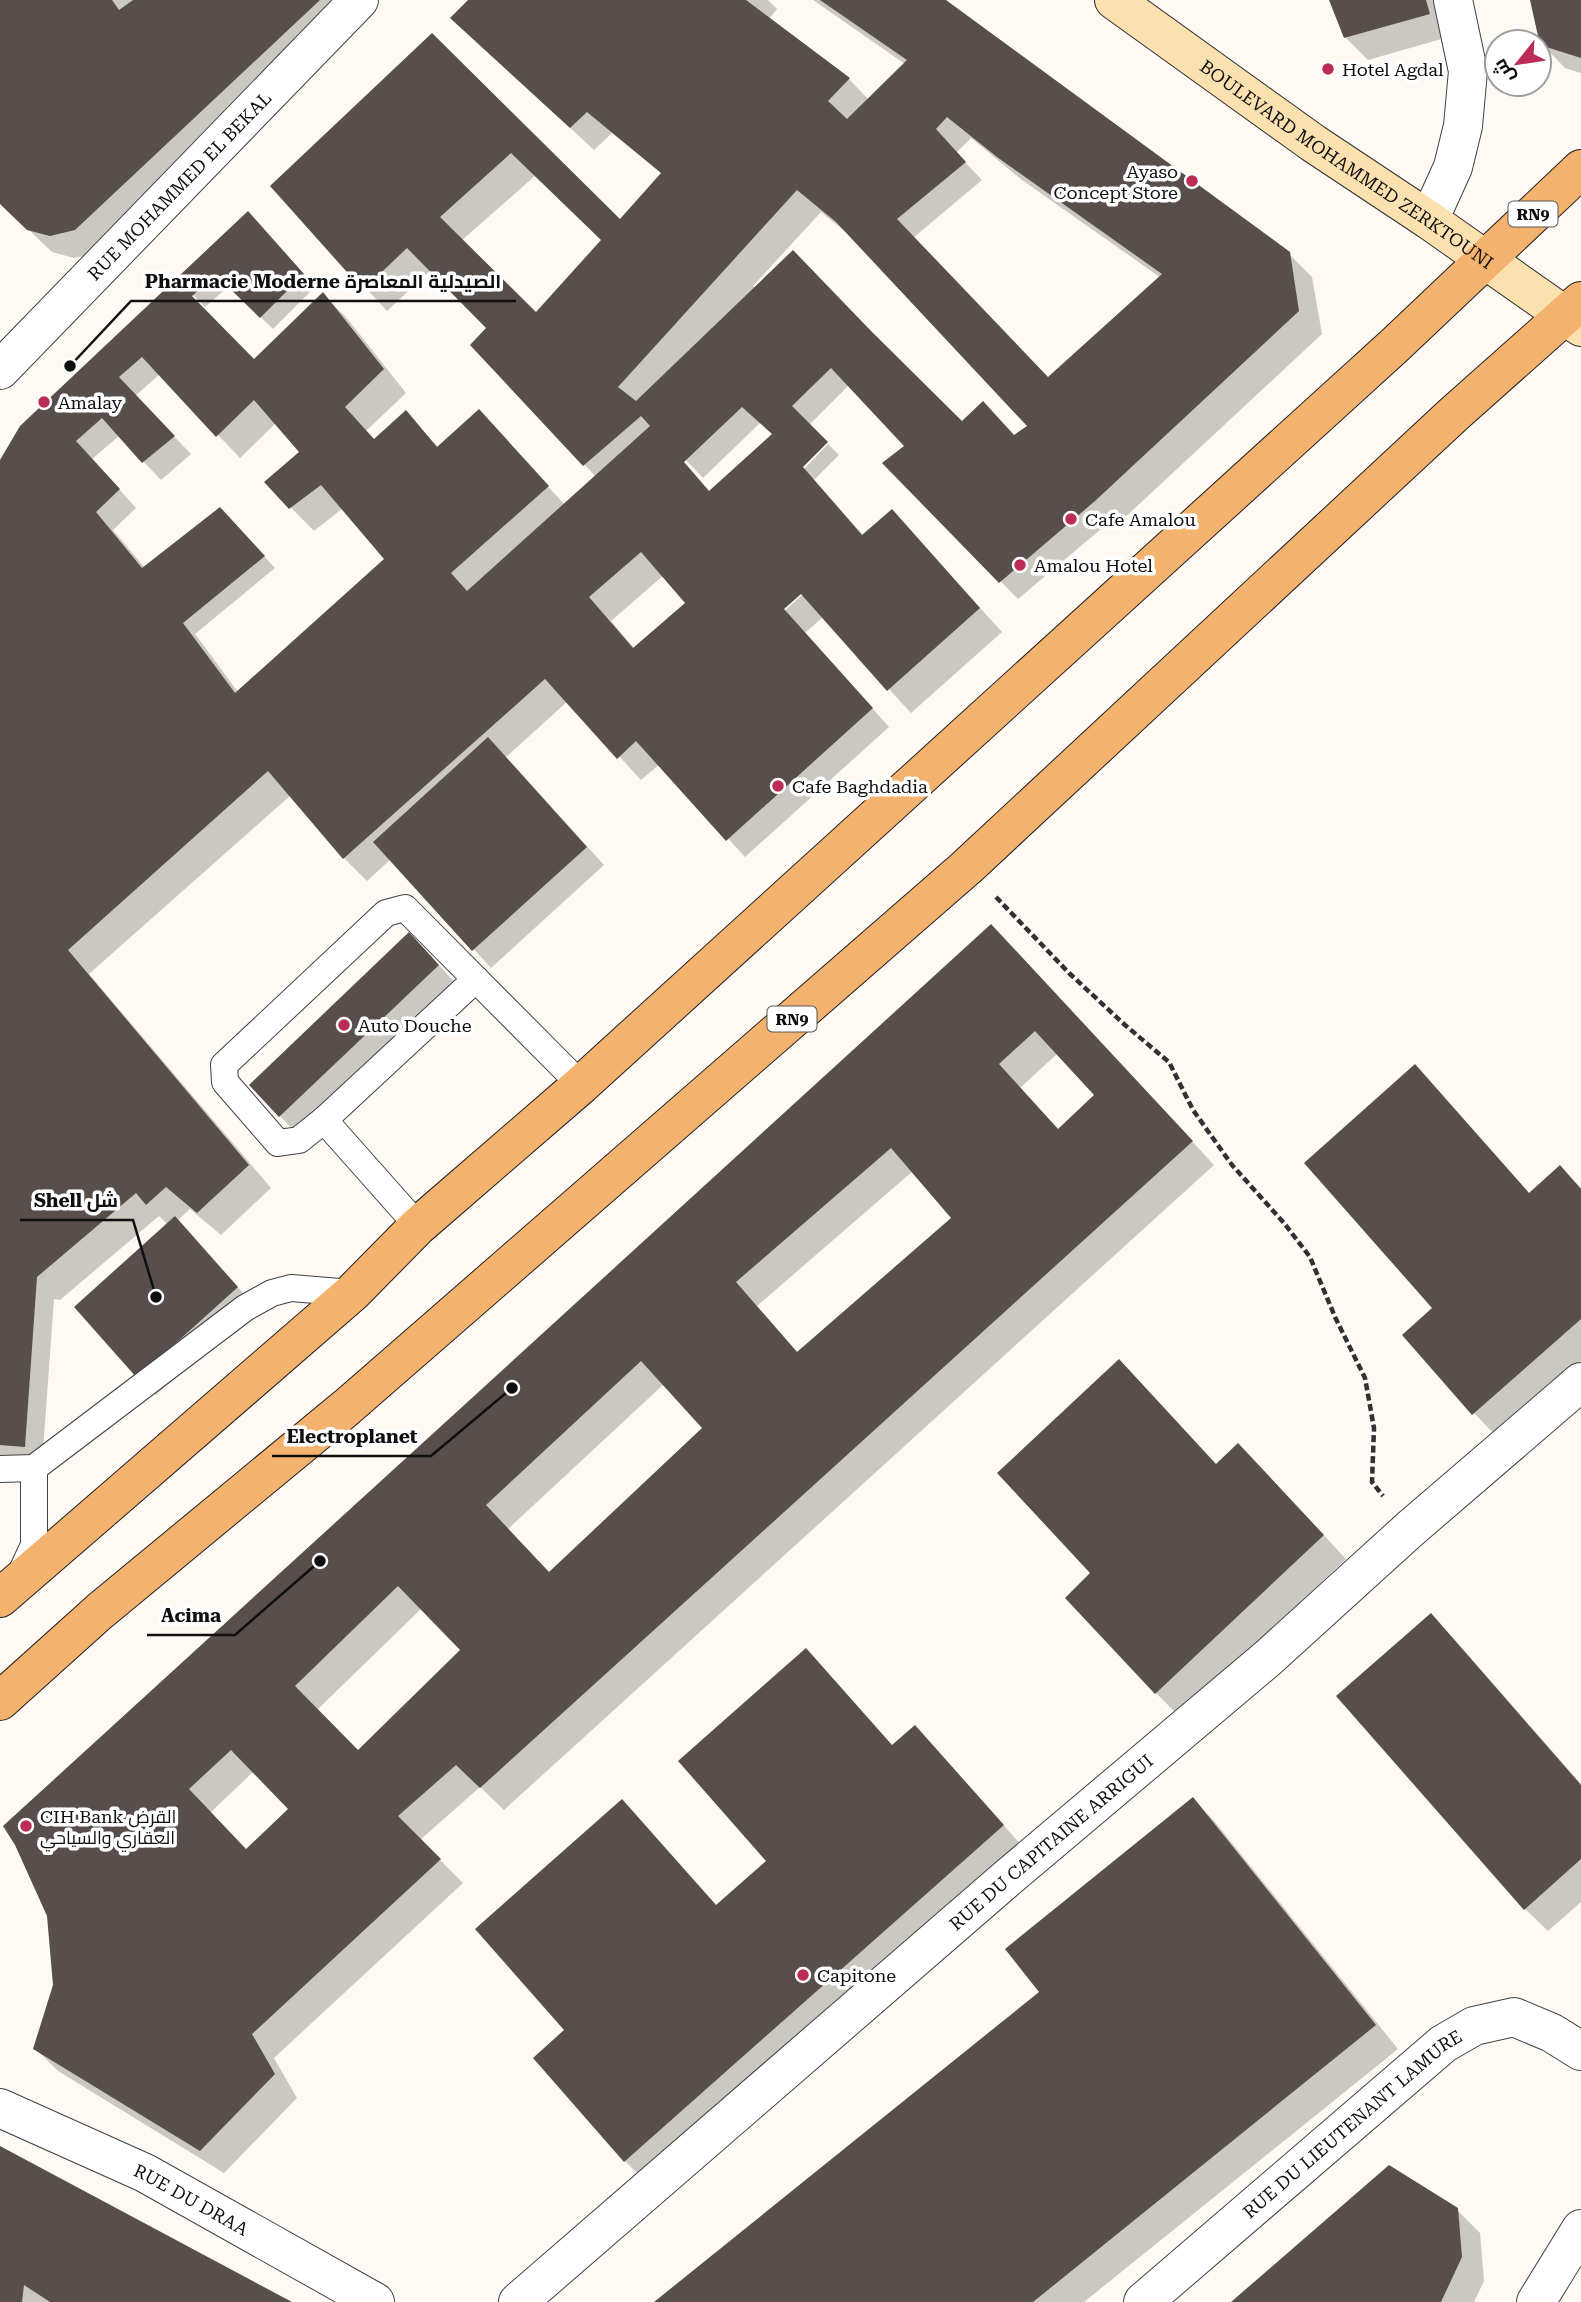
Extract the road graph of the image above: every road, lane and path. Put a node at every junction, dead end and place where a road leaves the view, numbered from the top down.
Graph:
1 (359, 0) edge
2 (1114, 0) edge
3 (1453, 0) edge
4 (1581, 169) edge
5 (1429, 220) junction
6 (1486, 260) junction
7 (1575, 315) edge
8 (0, 370) edge
9 (967, 867) junction
10 (476, 979) junction
11 (581, 1085) junction
12 (324, 1120) junction
13 (418, 1226) junction
14 (352, 1293) junction
15 (1581, 1382) edge
16 (34, 1468) junction
17 (0, 1469) edge
18 (1410, 1529) junction
19 (5, 1588) edge
20 (9, 1683) edge
21 (1581, 2051) edge
22 (0, 2108) edge
23 (1581, 2229) edge
24 (375, 2302) edge
25 (518, 2302) edge
26 (1143, 2302) edge
27 (1536, 2302) edge

1 - 8 street, RUE MOHAMMED EL BEKAL
2 - 5 main road, BOULEVARD MOHAMMED ZERKTOUNI
3 - 5 street
4 - 6 main road, RN9
5 - 6 main road, BOULEVARD MOHAMMED ZERKTOUNI
6 - 7 main road, BOULEVARD MOHAMMED ZERKTOUNI
6 - 11 main road, RN9
7 - 9 main road, RN9
9 - 18 path
9 - 20 main road, RN9
10 - 11 lane
10 - 12 lane
10 - 12 lane
11 - 13 main road, RN9
12 - 13 lane
13 - 14 main road, RN9
14 - 16 lane
14 - 19 main road, RN9
15 - 18 street, RUE DU CAPITAINE ARRIGUI
16 - 17 lane
16 - 19 lane
18 - 25 street, RUE DU CAPITAINE ARRIGUI
21 - 26 street, RUE DU LIEUTENANT LAMURE
22 - 24 street, RUE DU DRAA
23 - 27 street

